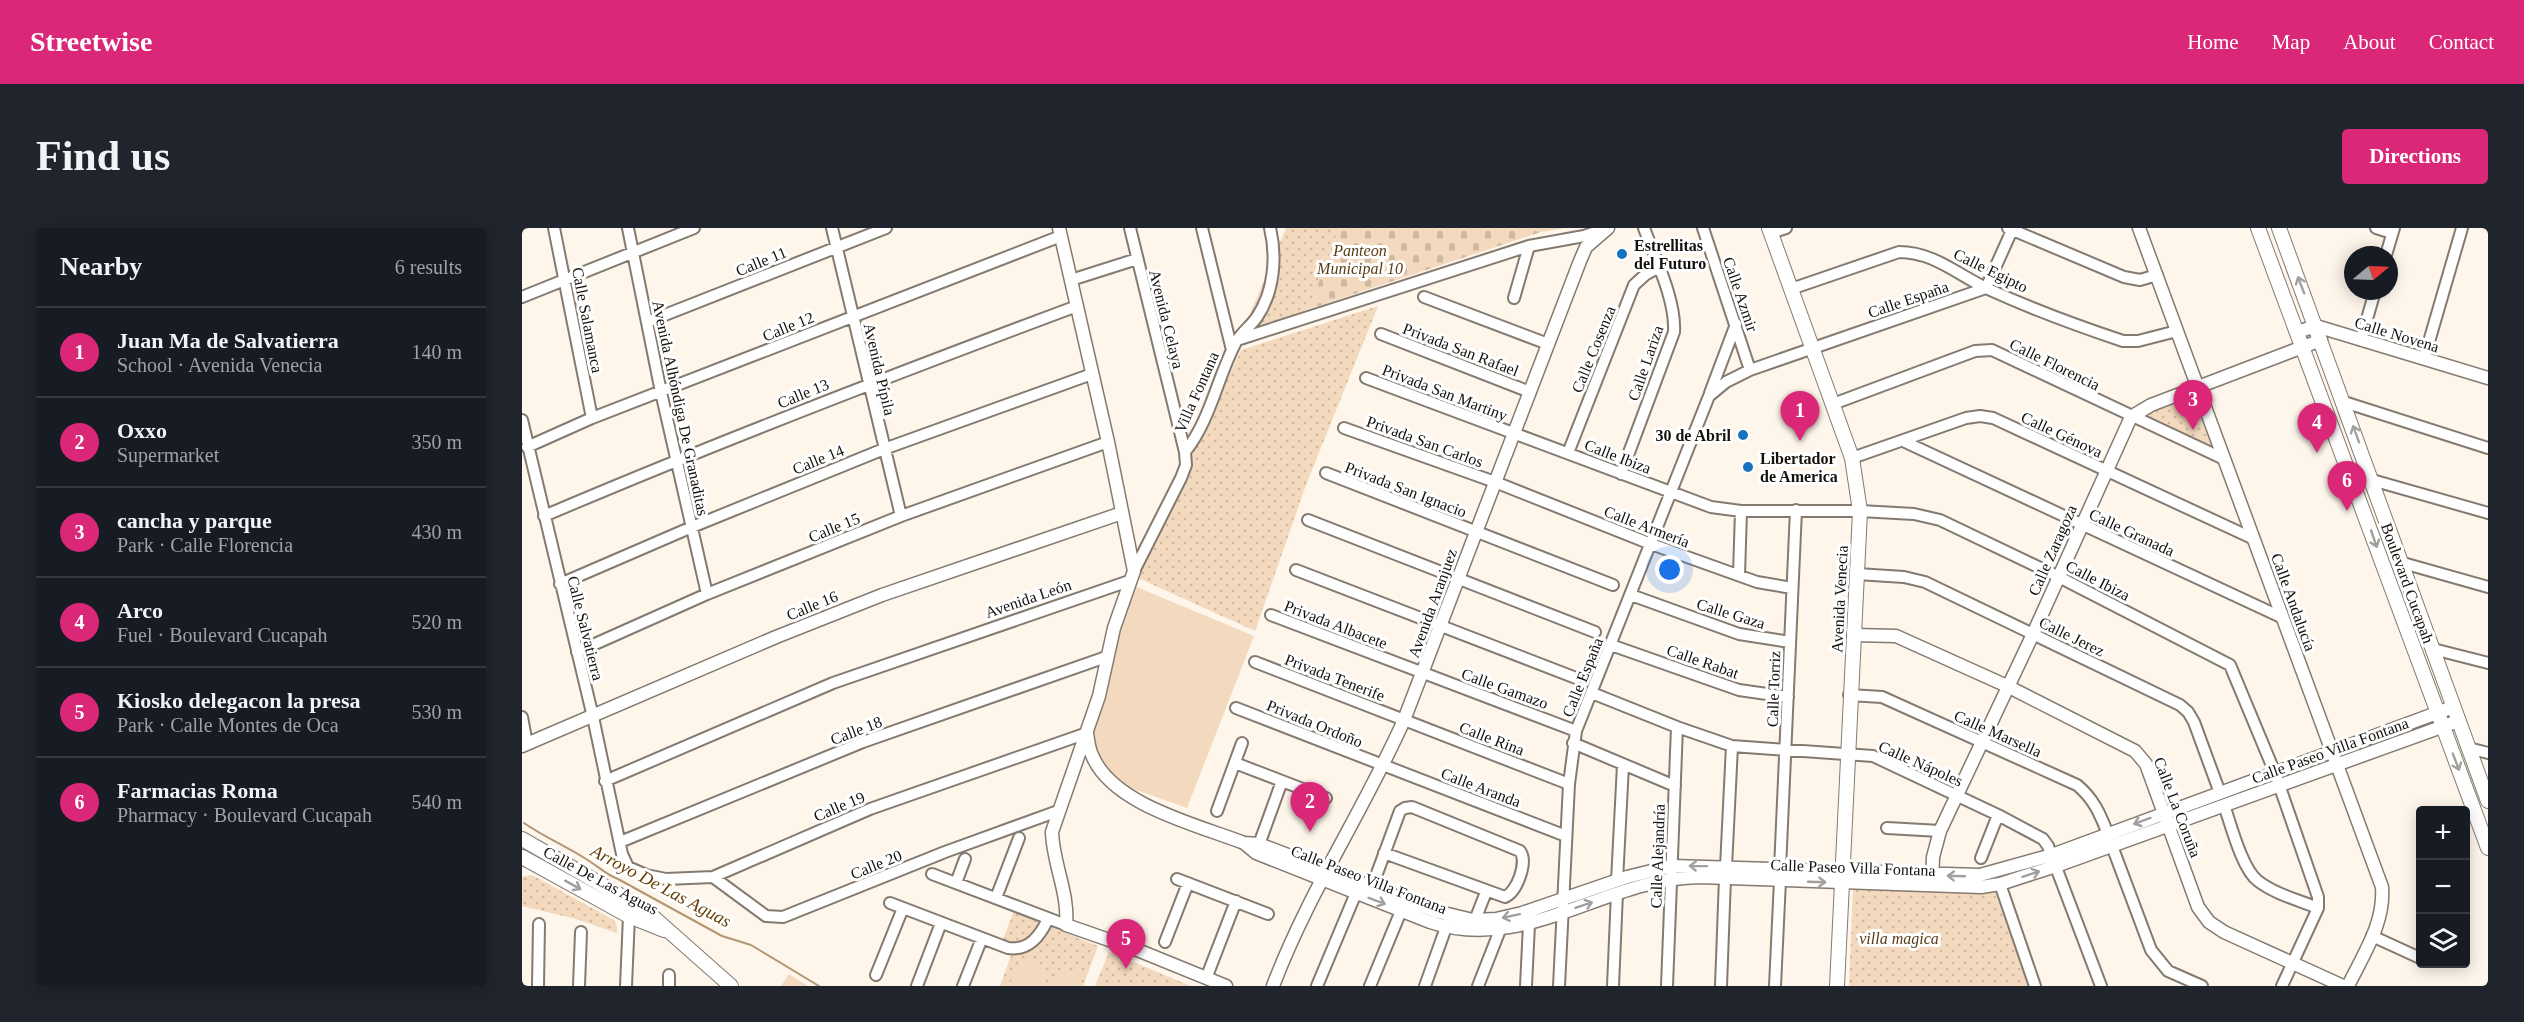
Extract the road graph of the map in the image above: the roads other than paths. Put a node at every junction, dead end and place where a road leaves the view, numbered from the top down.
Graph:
1 (554, 228) edge
2 (628, 228) edge
3 (694, 228) edge
4 (832, 228) edge
5 (886, 228) edge
6 (1130, 228) edge
7 (1202, 228) edge
8 (1270, 228) edge
9 (1608, 228) edge
10 (1644, 228) edge
11 (1703, 228) edge
12 (1786, 228) edge
13 (2139, 228) edge
14 (2258, 228) edge
15 (2279, 228) edge
16 (2376, 228) edge
17 (2462, 228) edge
18 (2011, 229) edge
19 (2393, 230) edge
20 (1769, 231) edge
21 (1060, 232) edge
22 (1529, 246) junction
23 (2389, 246) edge
24 (836, 247) junction
25 (633, 252) junction
26 (1137, 260) junction
27 (1659, 267) junction
28 (2157, 275) junction
29 (565, 279) junction
30 (1071, 280) junction
31 (1986, 288) junction
32 (1791, 290) junction
33 (522, 297) edge
34 (1424, 297) dead end
35 (1514, 298) dead end
36 (2372, 300) edge
37 (1077, 306) junction
38 (852, 316) junction
39 (646, 322) junction
40 (1736, 324) junction
41 (2316, 326) junction
42 (2177, 331) junction
43 (2297, 332) junction
44 (1381, 334) dead end
45 (2321, 340) junction
46 (2361, 340) junction
47 (1548, 344) junction
48 (1235, 345) junction
49 (2302, 347) junction
50 (1812, 348) junction
51 (2424, 359) junction
52 (1750, 370) junction
53 (1092, 374) junction
54 (2488, 377) edge
55 (1366, 378) dead end
56 (868, 384) junction
57 (2198, 386) junction
58 (661, 392) junction
59 (1530, 392) junction
60 (1709, 396) junction
61 (2344, 402) junction
62 (1833, 404) junction
63 (2131, 417) junction
64 (592, 418) junction
65 (522, 420) edge
66 (1344, 428) dead end
67 (1514, 434) junction
68 (1903, 441) junction
69 (1108, 442) junction
70 (527, 447) junction
71 (2488, 448) edge
72 (884, 449) junction
73 (1185, 452) junction
74 (1568, 453) junction
75 (1852, 458) junction
76 (2224, 459) junction
77 (676, 460) junction
78 (2106, 471) junction
79 (1326, 474) dead end
80 (1621, 474) junction
81 (2372, 480) junction
82 (1495, 482) junction
83 (1670, 493) junction
84 (1796, 510) junction
85 (1742, 511) junction
86 (1860, 511) junction
87 (1122, 513) junction
88 (2488, 513) edge
89 (544, 516) junction
90 (901, 516) junction
91 (1308, 520) dead end
92 (2080, 525) junction
93 (692, 527) junction
94 (1476, 532) junction
95 (2254, 539) junction
96 (1651, 544) junction
97 (2403, 563) junction
98 (1296, 570) dead end
99 (1857, 574) junction
100 (1739, 575) junction
101 (1132, 576) junction
102 (2057, 576) junction
103 (1459, 579) junction
104 (560, 584) junction
105 (1613, 585) dead end
106 (2488, 587) edge
107 (1792, 588) junction
108 (708, 594) junction
109 (1632, 595) junction
110 (1271, 615) dead end
111 (2283, 618) junction
112 (1442, 624) junction
113 (1595, 632) dead end
114 (2033, 634) junction
115 (1854, 635) junction
116 (1790, 642) junction
117 (1611, 645) junction
118 (2433, 649) junction
119 (577, 652) junction
120 (1106, 657) junction
121 (1255, 662) dead end
122 (2488, 663) edge
123 (1423, 674) junction
124 (1576, 678) dead end
125 (2007, 686) junction
126 (1592, 693) junction
127 (1849, 695) junction
128 (1788, 697) junction
129 (2453, 707) junction
130 (1236, 708) dead end
131 (2437, 712) junction
132 (522, 717) edge
133 (593, 717) junction
134 (1404, 720) junction
135 (2458, 721) junction
136 (1677, 727) junction
137 (2442, 727) junction
138 (1576, 731) junction
139 (1087, 733) junction
140 (1981, 742) junction
141 (1242, 743) dead end
142 (1573, 743) junction
143 (525, 745) edge
144 (1732, 746) junction
145 (2468, 748) junction
146 (1785, 751) junction
147 (2332, 752) junction
148 (2488, 753) edge
149 (1847, 754) junction
150 (1234, 763) junction
151 (2337, 764) junction
152 (1384, 765) junction
153 (1623, 765) junction
154 (2275, 773) junction
155 (1282, 781) junction
156 (605, 782) junction
157 (1569, 784) junction
158 (2279, 785) junction
159 (1675, 786) junction
160 (2220, 793) junction
161 (1956, 795) junction
162 (1326, 798) dead end
163 (2488, 801) edge
164 (2224, 805) junction
165 (1058, 811) junction
166 (1217, 811) dead end
167 (1998, 815) junction
168 (2166, 820) junction
169 (1887, 828) dead end
170 (1940, 831) junction
171 (1566, 836) junction
172 (1019, 838) dead end
173 (522, 839) edge
174 (2110, 840) junction
175 (620, 842) junction
176 (2488, 848) edge
177 (1258, 849) junction
178 (1384, 853) junction
179 (522, 857) edge
180 (1981, 858) dead end
181 (965, 859) dead end
182 (2054, 860) junction
183 (1672, 872) junction
184 (1726, 872) junction
185 (932, 874) dead end
186 (1780, 874) junction
187 (1325, 875) junction
188 (713, 877) junction
189 (1841, 877) junction
190 (1177, 879) dead end
191 (1932, 881) junction
192 (956, 883) junction
193 (1188, 883) junction
194 (2000, 884) junction
195 (1372, 887) junction
196 (1617, 887) junction
197 (1486, 892) junction
198 (1356, 893) junction
199 (996, 898) junction
200 (1236, 901) junction
201 (890, 903) dead end
202 (1563, 906) junction
203 (903, 908) junction
204 (2318, 908) junction
205 (632, 910) junction
206 (1401, 911) junction
207 (1268, 914) dead end
208 (1048, 919) junction
209 (1475, 920) junction
210 (1448, 922) junction
211 (941, 923) junction
212 (539, 924) dead end
213 (1529, 924) junction
214 (1066, 925) junction
215 (1500, 930) junction
216 (581, 932) dead end
217 (2372, 936) junction
218 (982, 938) junction
219 (1165, 942) dead end
220 (2416, 956) edge
221 (2293, 964) junction
222 (876, 975) dead end
223 (1207, 976) junction
224 (538, 986) edge
225 (579, 986) edge
226 (626, 986) edge
227 (731, 986) edge
228 (917, 986) edge
229 (963, 986) edge
230 (1226, 986) edge
231 (1273, 986) edge
232 (1317, 986) edge
233 (1370, 986) edge
234 (1425, 986) edge
235 (1478, 986) edge
236 (1526, 986) edge
237 (1559, 986) edge
238 (1612, 986) edge
239 (1667, 986) edge
240 (1721, 986) edge
241 (1775, 986) edge
242 (1837, 986) edge
243 (2035, 986) edge
244 (2101, 986) edge
245 (2202, 986) edge
246 (2282, 986) edge
247 (2343, 986) edge
248 (2348, 986) edge

1 - 29 street, Calle Salamanca
2 - 25 street, Avenida Alhóndiga De Granaditas
3 - 25 street
4 - 24 street, Avenida Pípila
5 - 24 street, Calle 11
6 - 26 street, Avenida Celaya
7 - 48 street
8 - 48 street, Villa Fontana
9 - 22 street
9 - 47 street, Avenida Aranjuez
10 - 27 street, Calle Lariza
11 - 40 street, Calle Azmir
12 - 20 street
13 - 28 street, Calle Andalucía
14 - 43 main road, Boulevard Cucapah
41 -> 15 main road, Boulevard Cucapah
16 - 19 street
17 - 51 street
18 - 28 street
18 - 31 street
19 - 23 street
20 - 32 main road, Avenida Venecia
21 - 30 street
21 - 38 street, Calle 12
22 - 35 street
22 - 48 street
24 - 38 street, Avenida Pípila
24 - 39 street, Calle 11
25 - 29 street
25 - 39 street, Avenida Alhóndiga De Granaditas
26 - 30 street
26 - 73 street, Avenida Celaya
27 - 74 street, Calle Cosenza
27 - 80 street, Calle Lariza
28 - 42 street, Calle Andalucía
29 - 33 street
29 - 64 street, Calle Salamanca
30 - 37 street
31 - 32 street, Calle Egipto
31 - 42 street, Calle Egipto
31 - 50 street, Calle España
32 - 50 main road, Avenida Venecia
34 - 47 street
36 - 46 street
37 - 53 street
37 - 56 street, Calle 13
38 - 56 street, Avenida Pípila
38 - 58 street, Calle 12
39 - 58 street, Avenida Alhóndiga De Granaditas
40 - 52 street, Calle Azmir
40 - 60 street, Calle España
41 - 43 street
41 - 45 main road, Boulevard Cucapah
41 - 46 street, Calle Novena
42 - 57 street, Calle Andalucía
43 - 49 main road, Boulevard Cucapah
44 - 59 street, Privada San Rafael
45 - 49 street
45 - 61 main road, Boulevard Cucapah
46 - 51 street, Calle Novena
47 - 59 street, Avenida Aranjuez
48 - 73 street, Villa Fontana
49 - 57 street
49 -> 131 main road, Boulevard Cucapah
50 - 52 street, Calle España
50 - 62 main road, Avenida Venecia
51 - 54 street, Calle Novena
52 - 60 street, Calle España
53 - 69 street
53 - 72 street, Calle 14
55 - 67 street, Privada San Martiny
56 - 72 street, Avenida Pípila
56 - 77 street, Calle 13
57 - 63 street
57 - 76 street, Calle Andalucía
58 - 64 street, Calle 12
58 - 77 street, Avenida Alhóndiga De Granaditas
59 - 67 street, Avenida Aranjuez
60 - 83 street, Calle España
61 - 71 street
81 -> 61 main road, Boulevard Cucapah
62 - 63 street, Calle Florencia
62 - 75 main road, Avenida Venecia
63 - 76 street, Calle Florencia
63 - 78 street, Calle Zaragoza
64 - 70 street, Calle 12
65 - 70 street, Calle Salvatierra
66 - 82 street, Privada San Carlos
67 - 74 street, Calle Ibiza
67 - 82 street, Avenida Aranjuez
68 - 75 street, Calle Génova
68 - 78 street, Calle Génova
68 - 92 street, Calle Granada
69 - 87 street
69 - 90 street, Calle 15
70 - 89 street, Calle Salvatierra
72 - 90 street, Avenida Pípila
72 - 93 street, Calle 14
73 - 101 street, Villa Fontana
74 - 80 street, Calle Ibiza
75 - 86 main road, Avenida Venecia
76 - 95 street, Calle Andalucía
77 - 89 street, Calle 13
77 - 93 street, Avenida Alhóndiga De Granaditas
78 - 92 street, Calle Zaragoza
78 - 95 street, Calle Génova
79 - 94 street, Privada San Ignacio
80 - 83 street, Calle Ibiza
81 - 88 street
81 - 97 main road, Boulevard Cucapah
82 - 94 street, Avenida Aranjuez
82 - 96 street, Calle Armería
83 - 85 street, Calle Ibiza
83 - 96 street, Calle España
84 - 85 street, Calle Ibiza
84 - 86 street, Calle Ibiza
84 - 107 street, Calle Torriz
85 - 100 street
86 - 99 main road, Avenida Venecia
86 - 102 street, Calle Ibiza
87 - 101 street
87 - 133 street, Calle 16
89 - 104 street, Calle Salvatierra
90 - 108 street, Calle 15
91 - 103 street
92 - 102 street, Calle Zaragoza
92 - 111 street, Calle Granada
93 - 104 street, Calle 14
93 - 108 street, Avenida Alhóndiga De Granaditas
94 - 103 street, Avenida Aranjuez
94 - 105 street, Privada San Ignacio
95 - 111 street, Calle Andalucía
96 - 100 street, Calle Armería
96 - 109 street, Calle España
97 - 106 street
97 - 118 main road, Boulevard Cucapah
98 - 112 street
99 - 114 street, Calle Jerez
99 - 115 main road, Avenida Venecia
100 - 107 street, Calle Armería
101 - 120 street
101 - 156 street, Avenida León
102 - 114 street, Calle Zaragoza
102 - 154 street, Calle Ibiza
103 - 112 street, Avenida Aranjuez
103 - 113 street
104 - 119 street, Calle Salvatierra
107 - 116 street, Calle Torriz
108 - 119 street, Calle 15
109 - 116 street, Calle Gaza
109 - 117 street, Calle España
110 - 123 street, Privada Albacete
111 - 147 street, Calle Andalucía
112 - 123 street, Avenida Aranjuez
112 - 124 street
114 - 125 street, Calle Zaragoza
114 - 160 street, Calle Jerez
115 - 125 street, Calle La Coruña
115 - 127 main road, Avenida Venecia
116 - 128 street, Calle Torriz
117 - 126 street, Calle España
117 - 128 street, Calle Rabat
118 - 122 street
118 - 129 main road, Boulevard Cucapah
119 - 133 street, Calle Salvatierra
120 - 139 street
120 - 175 street, Calle 18
121 - 134 street, Privada Tenerife
123 - 134 street, Avenida Aranjuez
123 - 138 street, Calle Gamazo
125 - 140 street, Calle Zaragoza
125 - 168 street, Calle La Coruña
126 - 136 street, Calle Nápoles
126 - 138 street, Calle España
127 - 140 street, Calle Marsella
127 - 149 main road, Avenida Venecia
128 - 146 street, Calle Torriz
129 - 131 street, Calle Paseo Villa Fontana
129 - 135 main road, Boulevard Cucapah
130 - 152 street, Privada Ordoño
131 - 137 main road, Boulevard Cucapah
131 - 147 street, Calle Paseo Villa Fontana
132 - 143 street
133 - 143 street, Calle 16
133 - 156 street, Calle Salvatierra
134 - 152 street, Avenida Aranjuez
134 - 157 street, Calle Rina
135 - 137 street, Calle Paseo Villa Fontana
135 - 145 main road, Boulevard Cucapah
136 - 144 street, Calle Nápoles
136 - 159 street, Calle Alejandría
137 - 151 street, Calle Paseo Villa Fontana
137 -> 176 main road, Boulevard Cucapah
138 - 142 street, Calle España
139 - 165 street
139 - 177 street, Calle Paseo Villa Fontana
139 - 188 street, Calle 19
140 - 161 street, Calle Zaragoza
140 - 174 street, Calle Marsella
141 - 150 street
142 - 153 street
142 - 157 street, Calle España
144 - 146 street, Calle Nápoles
144 - 184 street
145 - 148 street
145 - 163 main road, Boulevard Cucapah
146 - 149 street, Calle Nápoles
146 - 186 street, Calle Torriz
147 - 151 street, Calle Andalucía
147 - 154 street, Calle Paseo Villa Fontana
149 - 161 street, Calle Nápoles
149 - 189 main road, Avenida Venecia
150 - 155 street
150 - 166 street
151 - 158 street, Calle Paseo Villa Fontana
151 - 217 street, Calle Andalucía
152 - 171 street, Calle Aranda
152 - 187 street, Avenida Aranjuez
153 - 159 street
153 - 196 street
154 - 158 street, Calle Ibiza
154 - 160 street, Calle Paseo Villa Fontana
155 - 162 street
155 - 177 street
156 - 175 street, Calle Salvatierra
157 - 171 street, Calle España
158 - 164 street, Calle Paseo Villa Fontana
158 - 204 street, Calle Ibiza
159 - 183 street, Calle Alejandría
160 - 168 street, Calle Paseo Villa Fontana
161 - 167 street, Calle Nápoles
161 - 170 street, Calle Zaragoza
164 - 168 street, Calle Paseo Villa Fontana
164 - 204 street
165 - 188 street, Calle 20
165 - 214 street
167 - 180 street
167 - 182 street, Calle Nápoles
168 - 174 street, Calle Paseo Villa Fontana
168 - 221 street, Calle La Coruña
169 - 170 street
170 - 191 street, Calle Zaragoza
171 - 202 street, Calle España
172 - 199 street
173 - 205 main road, Calle De Las Aguas
174 - 182 street, Calle Paseo Villa Fontana
174 - 245 street, Calle Marsella
175 - 188 street, Calle 19
177 - 187 street, Calle Paseo Villa Fontana
178 - 195 street
178 - 197 street
178 - 197 street
179 -> 205 main road, Calle De Las Aguas
181 - 192 street
182 -> 191 street, Calle Paseo Villa Fontana
194 -> 182 street, Calle Paseo Villa Fontana
182 - 244 street, Calle Nápoles
183 - 184 street, Calle Paseo Villa Fontana
183 - 196 street, Calle Paseo Villa Fontana
183 - 239 street, Calle Alejandría
184 - 186 street, Calle Paseo Villa Fontana
184 - 240 street
185 - 192 street
186 - 189 street, Calle Paseo Villa Fontana
186 - 241 street, Calle Torriz
187 - 195 street, Calle Paseo Villa Fontana
187 - 198 street, Calle Paseo Villa Fontana
187 - 231 street, Avenida Aranjuez
189 - 191 street, Calle Paseo Villa Fontana
189 - 242 main road, Avenida Venecia
190 - 193 street
191 - 194 street, Calle Paseo Villa Fontana
192 - 199 street
193 - 200 street
193 - 219 street
194 - 243 street
195 - 210 street, Calle Paseo Villa Fontana
196 - 202 street, Calle Paseo Villa Fontana
196 - 238 street
197 - 209 street
198 -> 206 street, Calle Paseo Villa Fontana
198 - 232 street
199 - 208 street
200 - 207 street
200 - 223 street
201 - 203 street
202 -> 209 street, Calle Paseo Villa Fontana
202 - 213 street, Calle Paseo Villa Fontana
202 - 237 street, Calle España
203 - 211 street
203 - 222 street
204 - 221 street
205 - 226 street
205 - 227 main road, Calle De Las Aguas
206 - 210 street, Calle Paseo Villa Fontana
206 - 233 street
208 - 214 street
208 - 218 street
209 - 210 street, Calle Paseo Villa Fontana
210 - 215 street, Calle Paseo Villa Fontana
210 - 234 street
211 - 218 street
211 - 228 street
212 - 224 street
213 - 215 street, Calle Paseo Villa Fontana
213 - 236 street
214 - 223 street
215 - 235 street
216 - 225 street
217 - 220 street
217 - 248 street, Calle Andalucía
218 - 229 street
221 - 246 street
221 - 247 street, Calle La Coruña
223 - 230 street

